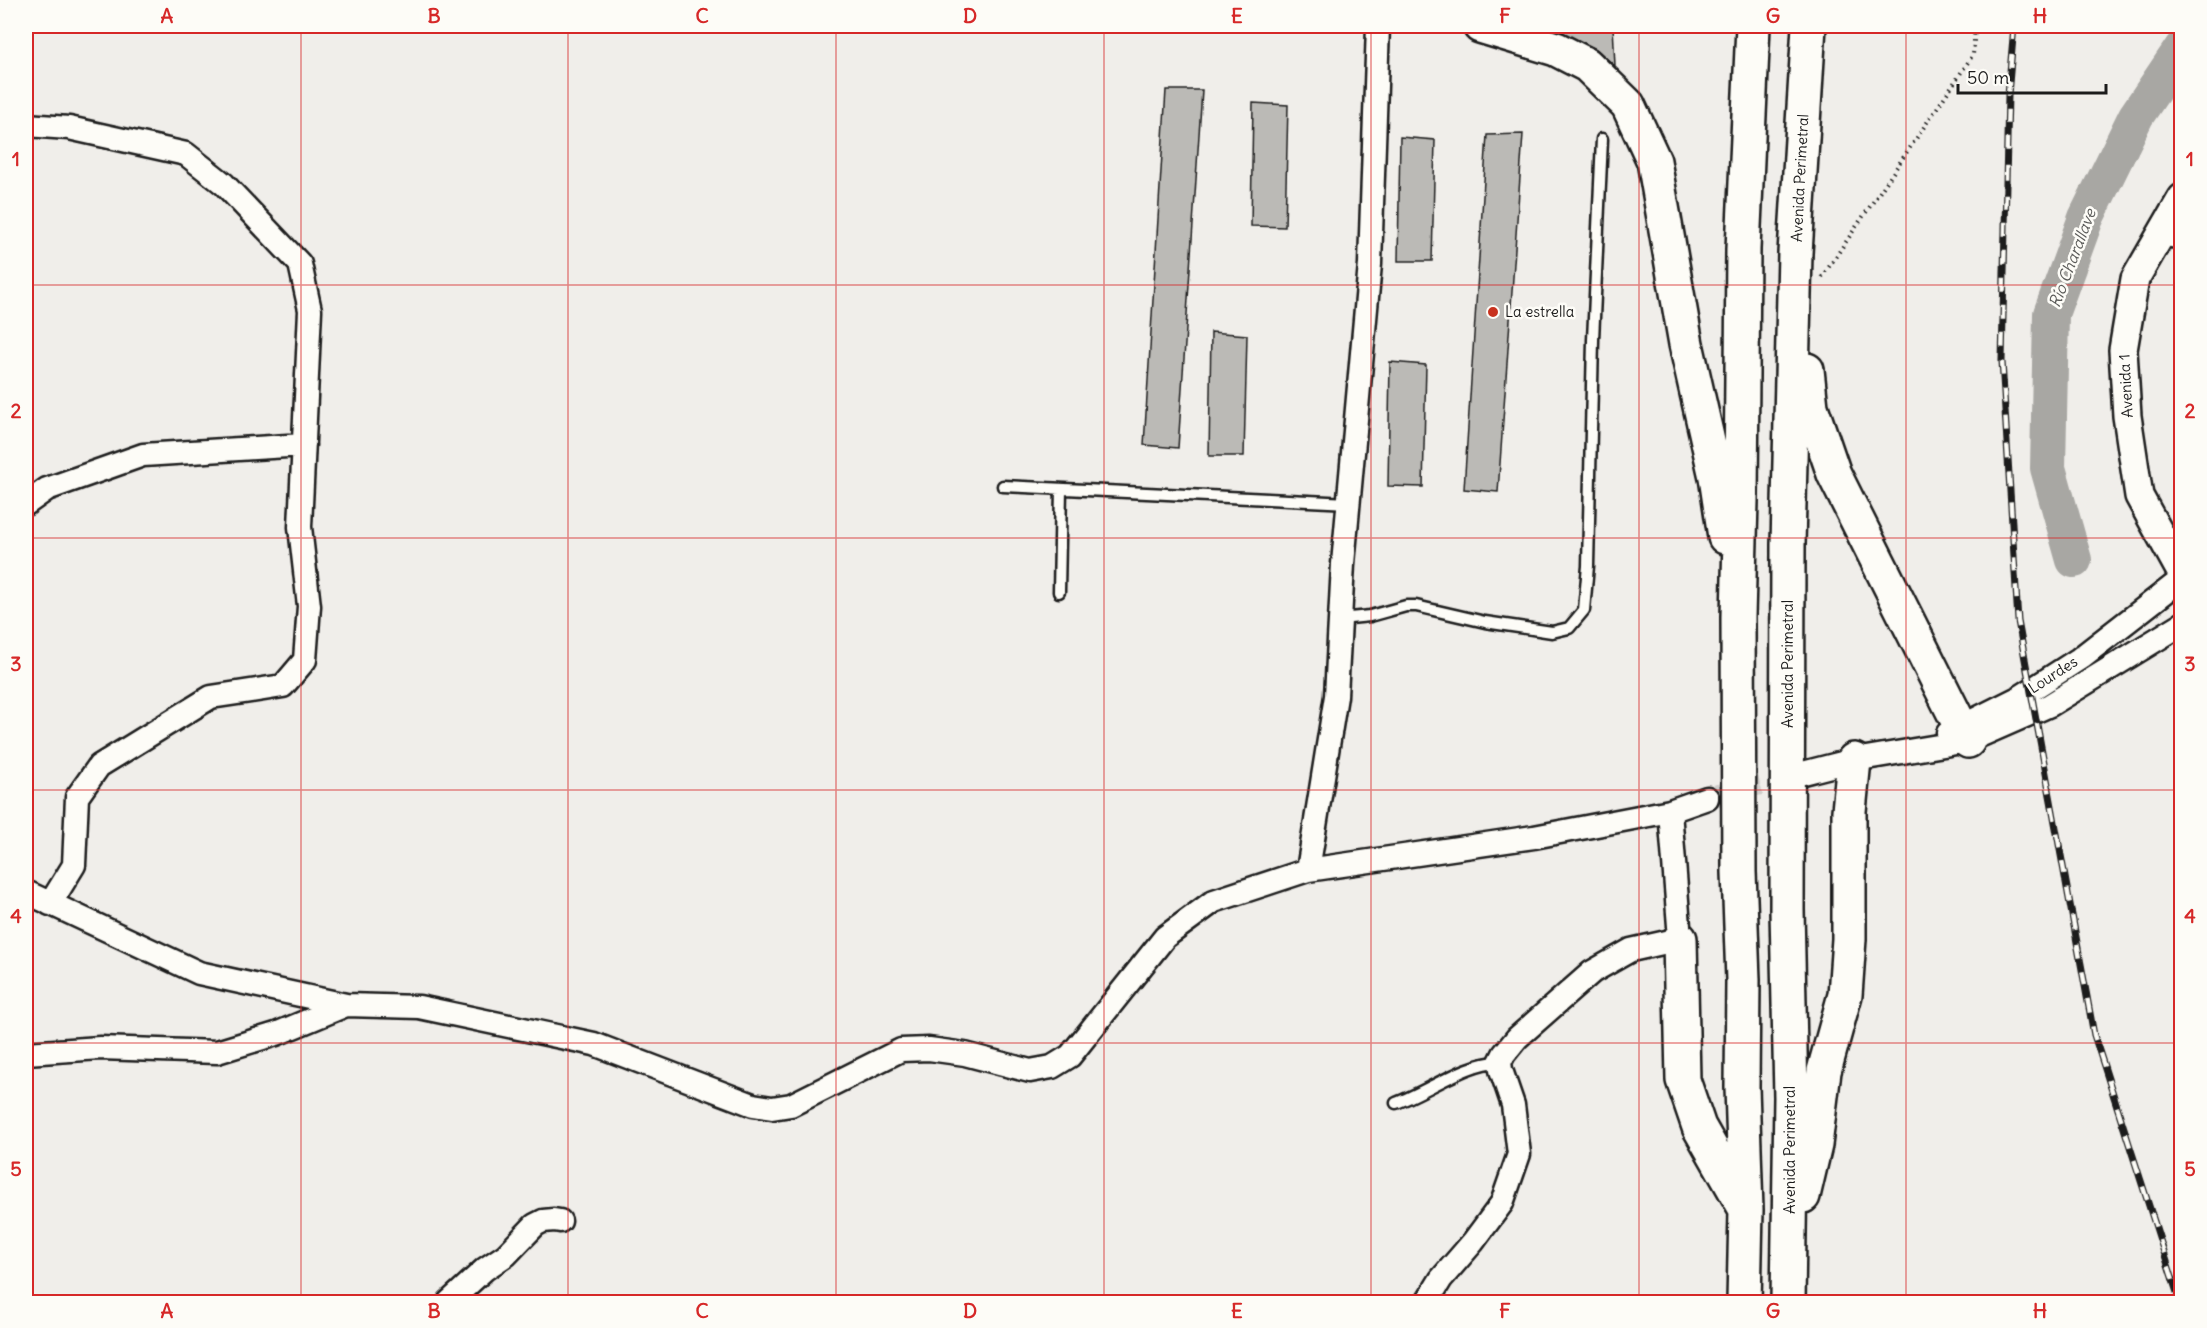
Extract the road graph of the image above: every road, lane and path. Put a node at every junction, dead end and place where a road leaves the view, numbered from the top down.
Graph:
1 (1378, 26) edge
2 (1480, 26) edge
3 (1754, 26) edge
4 (1809, 26) edge
5 (1975, 26) edge
6 (26, 125) edge
7 (1602, 139) dead end
8 (2181, 198) edge
9 (2171, 236) edge
10 (1795, 253) junction
11 (1801, 307) junction
12 (304, 445) junction
13 (1003, 486) dead end
14 (1061, 489) junction
15 (1349, 503) junction
16 (26, 504) edge
17 (2181, 577) edge
18 (1059, 592) dead end
19 (1738, 617) junction
20 (1340, 619) junction
21 (2181, 624) edge
22 (1965, 733) junction
23 (1854, 760) junction
24 (1803, 773) tunnel mouth
25 (1707, 798) tunnel mouth
26 (1670, 811) junction
27 (1308, 870) junction
28 (26, 892) edge
29 (50, 904) junction
30 (1680, 939) junction
31 (346, 1005) junction
32 (26, 1053) edge
33 (1500, 1062) junction
34 (1395, 1103) dead end
35 (1743, 1109) junction
36 (1699, 1127) junction
37 (1746, 1210) junction
38 (560, 1221) dead end
39 (1790, 1256) junction
40 (449, 1302) edge
41 (1427, 1302) edge
42 (1744, 1302) edge
43 (1788, 1302) edge

1 - 15 street
2 - 19 highway
3 - 19 highway
4 - 10 highway, Avenida Perimetral
5 - 11 path
6 - 12 street
7 - 20 lane
8 - 9 street, Avenida 1
9 - 17 street, Avenida 1
10 - 11 highway
10 - 39 highway, Avenida Perimetral
11 - 22 highway
12 - 16 street
12 - 29 street
13 - 14 lane
14 - 15 lane
14 - 18 lane
15 - 20 street
17 - 22 street, Lourdes
19 - 35 highway
20 - 27 street
21 - 22 street
22 - 23 street
23 - 24 street
23 - 39 highway
25 - 26 street
26 - 27 street
26 - 30 street
27 - 31 street
28 - 29 street
29 - 31 street
30 - 33 street
30 - 36 highway
31 - 32 street
33 - 34 lane
33 - 41 street
35 - 36 highway
35 - 37 highway
36 - 37 highway
37 - 42 highway
38 - 40 street
39 - 43 highway, Avenida Perimetral

